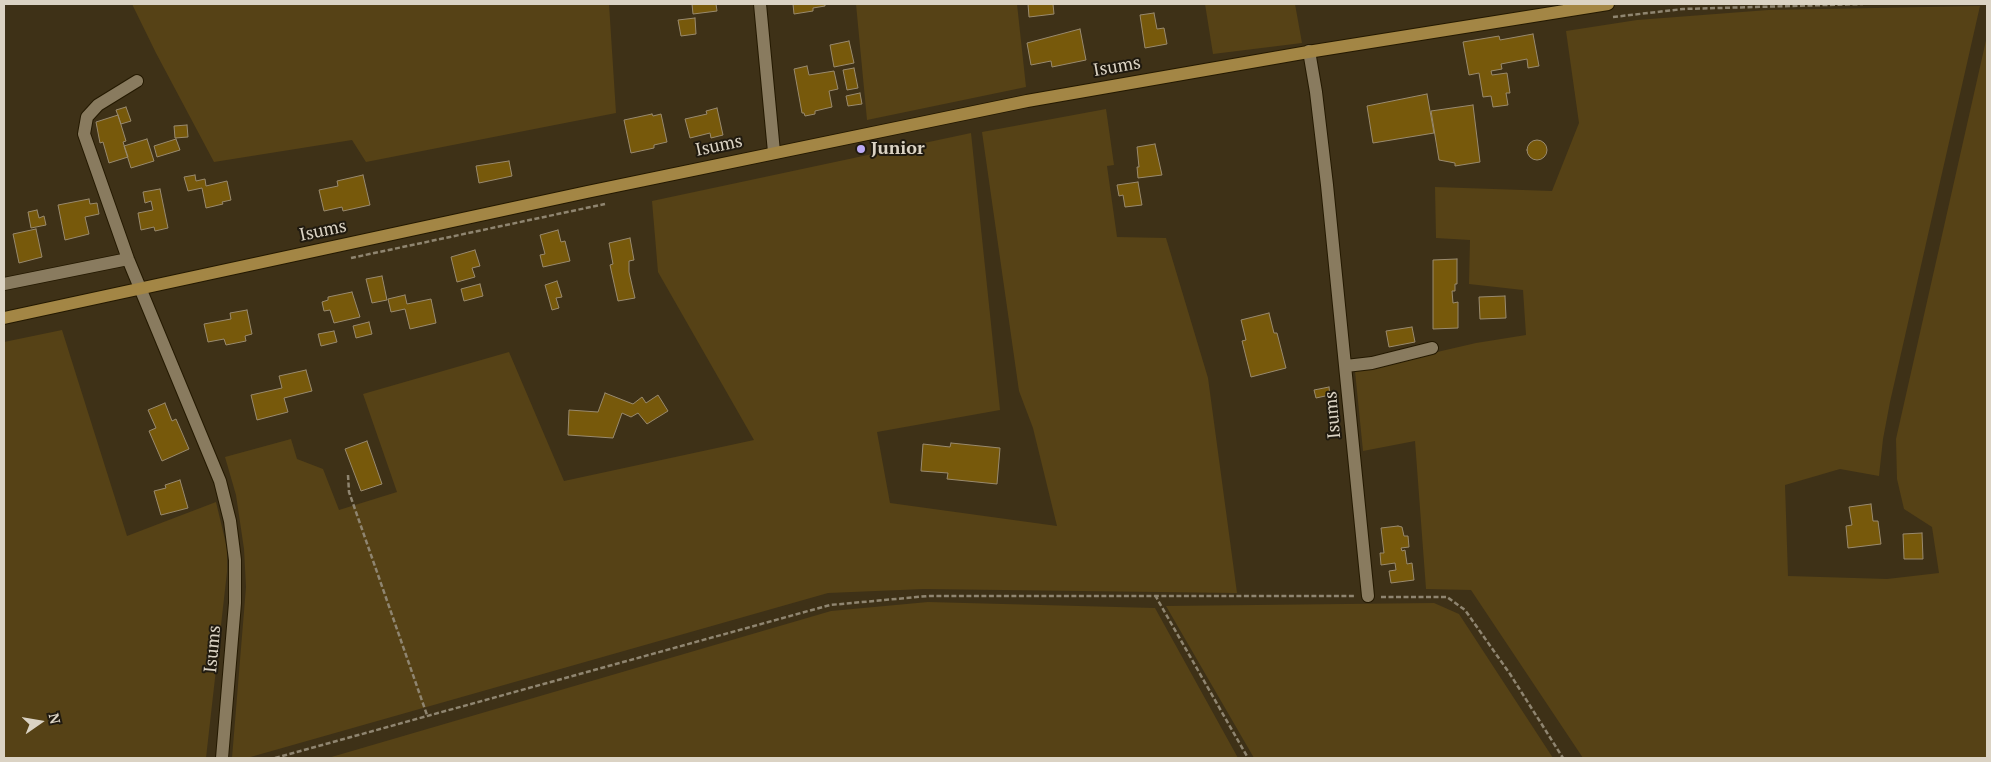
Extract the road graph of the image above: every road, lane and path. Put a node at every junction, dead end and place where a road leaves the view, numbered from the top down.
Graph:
1 (760, 4) edge
2 (1608, 4) edge
3 (1863, 4) edge
4 (1609, 18) dead end
5 (1309, 51) junction
6 (137, 81) dead end
7 (774, 152) junction
8 (605, 204) dead end
9 (128, 259) junction
10 (348, 259) dead end
11 (4, 284) edge
12 (140, 289) junction
13 (4, 318) edge
14 (1432, 348) dead end
15 (1346, 366) junction
16 (348, 475) dead end
17 (1155, 595) junction
18 (1368, 596) junction
19 (427, 715) junction
20 (222, 758) edge
21 (275, 758) edge
22 (1248, 758) edge
23 (1563, 758) edge

1 - 7 street
2 - 5 main road, Isums
3 - 4 path
5 - 7 main road, Isums
5 - 15 street, Isums
6 - 9 street, Isums
7 - 12 main road, Isums
8 - 10 path
9 - 11 street
9 - 12 street, Isums
12 - 13 main road, Isums
12 - 20 street, Isums
14 - 15 street
15 - 18 street, Isums
16 - 19 path
17 - 18 path
17 - 19 path
17 - 22 path
18 - 23 path
19 - 21 path

